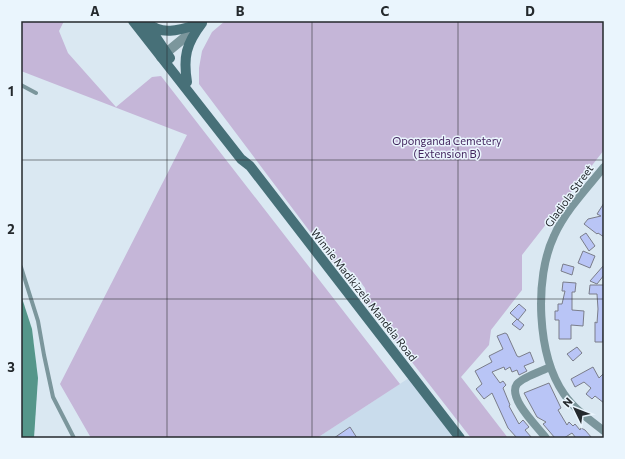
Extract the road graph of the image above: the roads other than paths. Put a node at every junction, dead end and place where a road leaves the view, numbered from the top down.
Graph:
1 (133, 21) edge
2 (145, 21) edge
3 (203, 22) edge
4 (163, 55) junction
5 (187, 82) junction
6 (21, 85) edge
7 (36, 93) dead end
8 (250, 166) junction
9 (604, 167) edge
10 (21, 267) edge
11 (550, 367) junction
12 (604, 430) edge
13 (74, 438) edge
14 (460, 438) edge
15 (546, 438) edge

1 - 4 main road, Winnie Madikizela Mandela Road
2 - 3 main road
2 - 4 main road, Winnie Madikizela Mandela Road
3 - 4 street
3 - 5 main road
4 - 5 main road, Winnie Madikizela Mandela Road
4 - 8 main road, Winnie Madikizela Mandela Road
5 - 8 main road, Winnie Madikizela Mandela Road
6 - 7 lane
8 - 14 main road, Winnie Madikizela Mandela Road
9 - 11 street, Gladiola Street
10 - 13 lane
11 - 12 street, Gladiola Street
11 - 15 street

